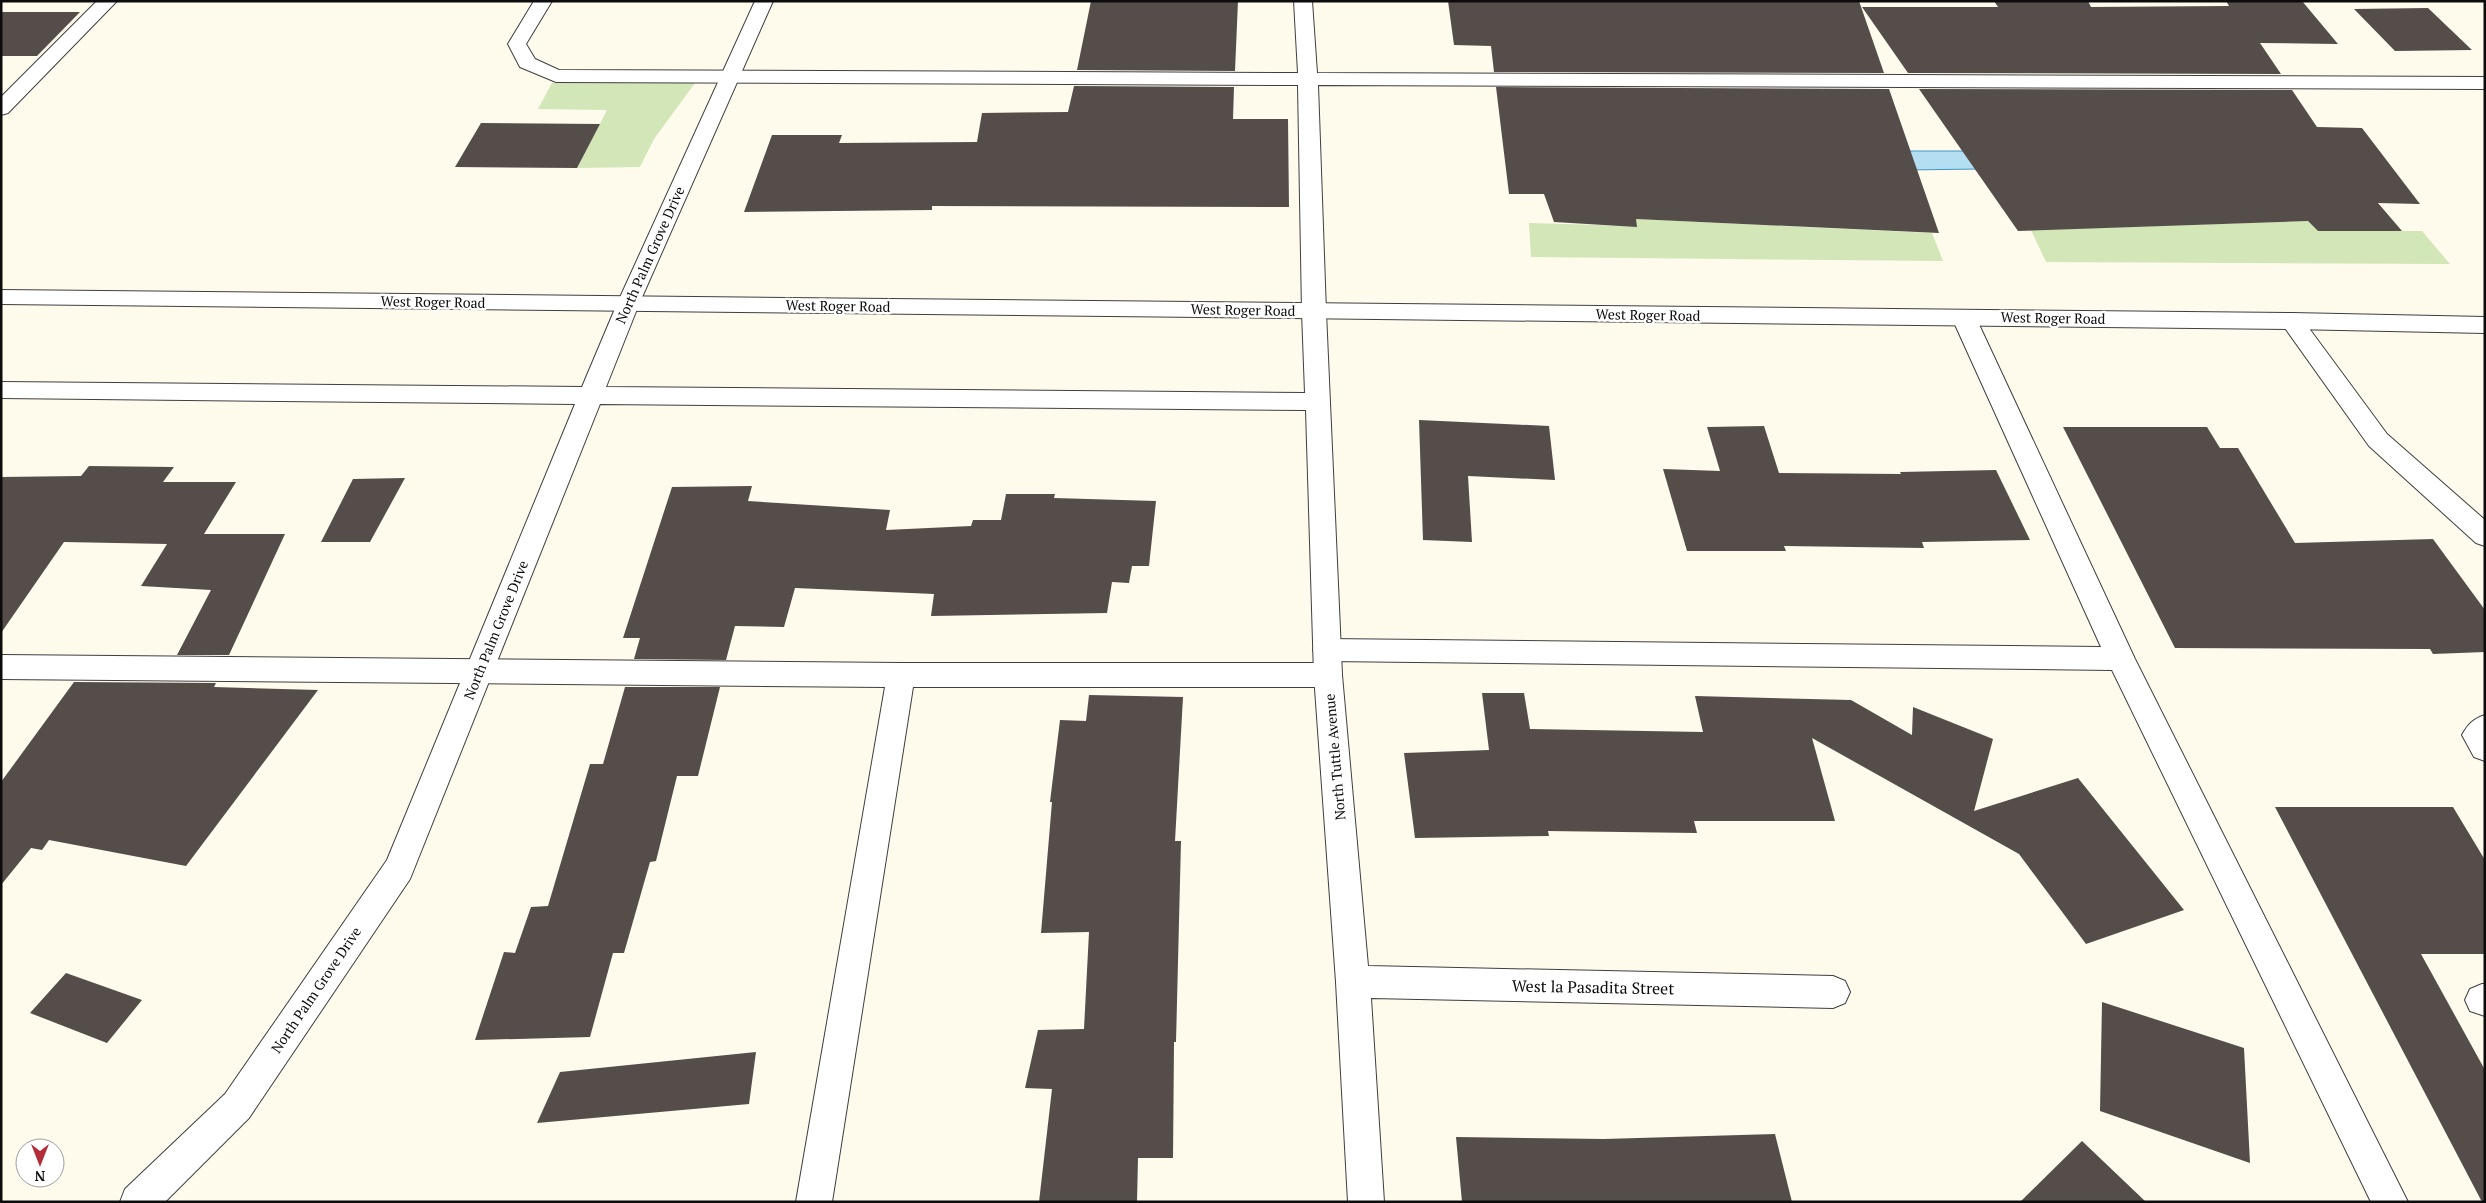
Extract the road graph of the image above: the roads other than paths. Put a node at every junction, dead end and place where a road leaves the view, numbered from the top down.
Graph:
1 (108, 1) edge
2 (543, 1) edge
3 (764, 1) edge
4 (1303, 1) edge
5 (730, 76) junction
6 (1308, 78) junction
7 (2485, 84) edge
8 (1, 109) edge
9 (1, 297) edge
10 (628, 304) junction
11 (1314, 312) junction
12 (1964, 318) junction
13 (2292, 321) junction
14 (2485, 325) edge
15 (1, 390) edge
16 (591, 396) junction
17 (1316, 402) junction
18 (2485, 536) edge
19 (2121, 659) junction
20 (1328, 663) junction
21 (1, 667) edge
22 (479, 672) junction
23 (901, 676) junction
24 (2485, 727) edge
25 (2485, 748) edge
26 (1353, 982) junction
27 (1834, 992) dead end
28 (138, 1202) edge
29 (814, 1202) edge
30 (1366, 1202) edge
31 (2390, 1202) edge

1 - 8 street
2 - 5 street
3 - 5 street, North Palm Grove Drive
4 - 6 street, North Tuttle Avenue
5 - 6 street
5 - 10 street, North Palm Grove Drive
6 - 7 street
6 - 11 street, North Tuttle Avenue
9 - 10 street, West Roger Road
10 - 11 street, West Roger Road
10 - 16 street, North Palm Grove Drive
11 - 12 street, West Roger Road
11 - 17 street, North Tuttle Avenue
12 - 13 street, West Roger Road
12 - 19 street
13 - 14 street, West Roger Road
13 - 18 street
15 - 16 street
16 - 17 street
16 - 22 street, North Palm Grove Drive
17 - 20 street, North Tuttle Avenue
19 - 20 street
19 - 31 street
20 - 23 street
20 - 26 street, North Tuttle Avenue
21 - 22 street
22 - 23 street
22 - 28 street, North Palm Grove Drive
23 - 29 street
24 - 25 street
26 - 27 street, West la Pasadita Street
26 - 30 street, North Tuttle Avenue

